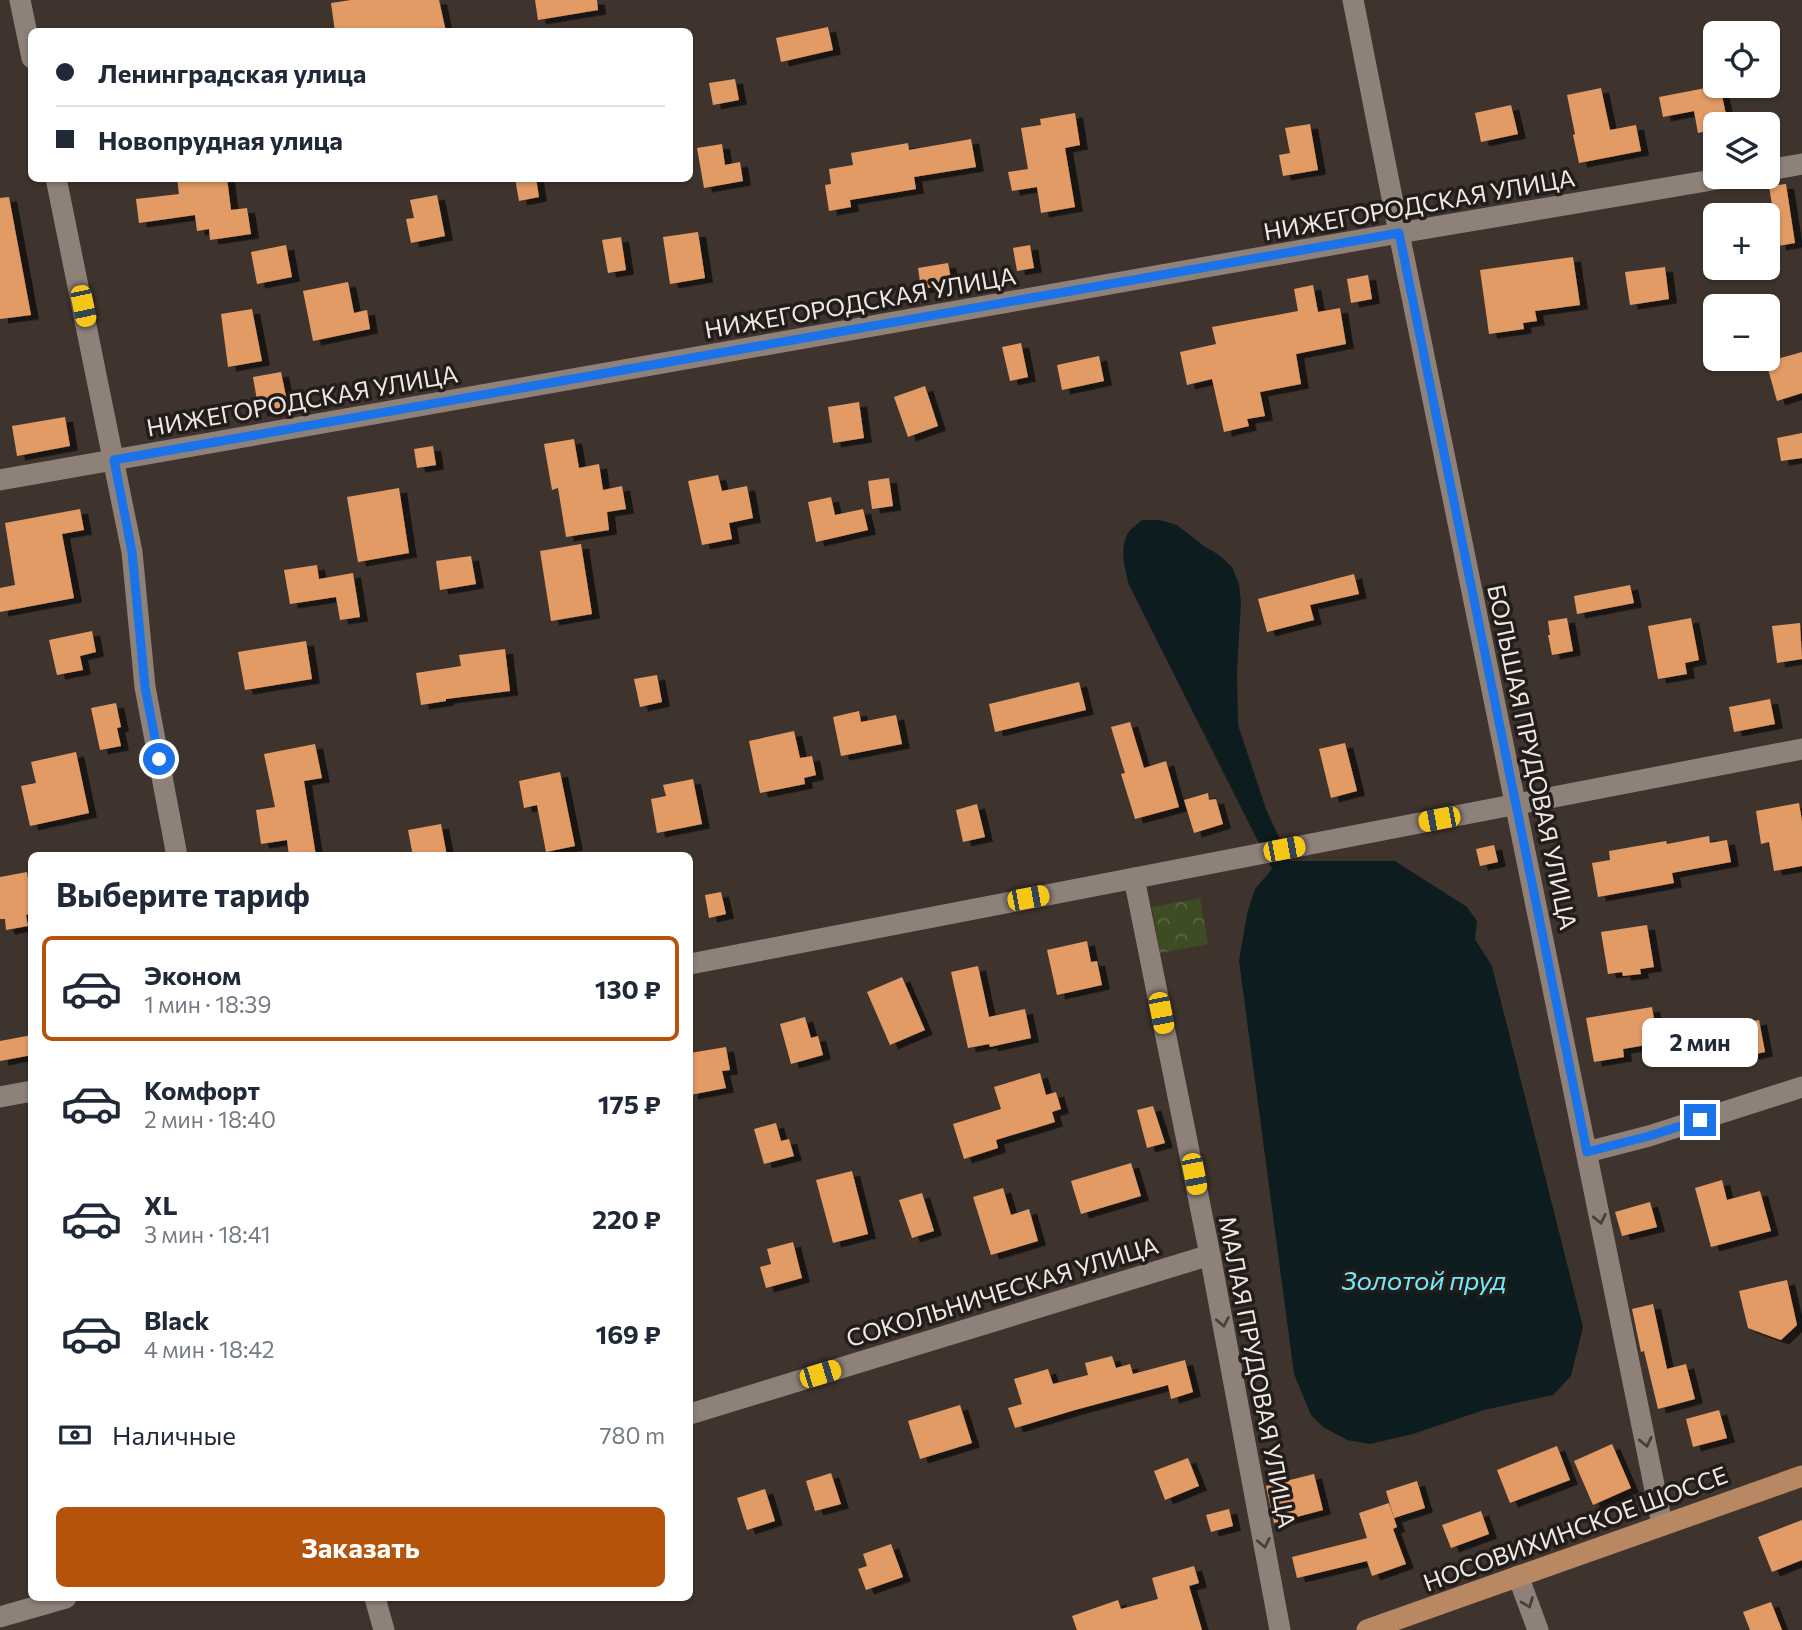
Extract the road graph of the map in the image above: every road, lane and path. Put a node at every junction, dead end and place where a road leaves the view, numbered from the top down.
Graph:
1 (20, 0) edge
2 (1353, 0) edge
3 (28, 39) edge
4 (1802, 164) edge
5 (1780, 168) edge
6 (57, 182) edge
7 (1703, 182) edge
8 (1399, 233) junction
9 (114, 460) junction
10 (0, 480) edge
11 (1802, 749) edge
12 (1516, 804) junction
13 (176, 852) edge
14 (1134, 878) junction
15 (693, 963) edge
16 (1802, 1087) edge
17 (28, 1092) edge
18 (0, 1097) edge
19 (1587, 1152) junction
20 (1210, 1255) junction
21 (693, 1412) edge
22 (1802, 1476) edge
23 (1662, 1524) junction
24 (1518, 1576) junction
25 (55, 1601) edge
26 (376, 1601) edge
27 (0, 1616) edge
28 (384, 1630) edge
29 (1280, 1630) edge
30 (1367, 1630) edge
31 (1538, 1630) edge

1 - 3 street
2 - 8 street, БОЛЬШАЯ ПРУДОВАЯ УЛИЦА
4 - 5 street
6 - 9 street
7 - 8 street, НИЖЕГОРОДСКАЯ УЛИЦА
8 - 9 street, НИЖЕГОРОДСКАЯ УЛИЦА
8 - 12 street, БОЛЬШАЯ ПРУДОВАЯ УЛИЦА
9 - 10 street, НИЖЕГОРОДСКАЯ УЛИЦА
9 - 13 street
11 - 12 street
12 - 14 street
12 - 19 street, БОЛЬШАЯ ПРУДОВАЯ УЛИЦА
14 - 15 street
14 - 20 street, МАЛАЯ ПРУДОВАЯ УЛИЦА
16 - 19 street
17 - 18 street
19 -> 23 street, БОЛЬШАЯ ПРУДОВАЯ УЛИЦА
20 - 21 street, СОКОЛЬНИЧЕСКАЯ УЛИЦА
20 -> 29 street, МАЛАЯ ПРУДОВАЯ УЛИЦА
22 - 23 main road, НОСОВИХИНСКОЕ ШОССЕ
23 - 24 main road, НОСОВИХИНСКОЕ ШОССЕ
24 - 30 main road, НОСОВИХИНСКОЕ ШОССЕ
24 -> 31 street
25 - 27 street
26 - 28 street

